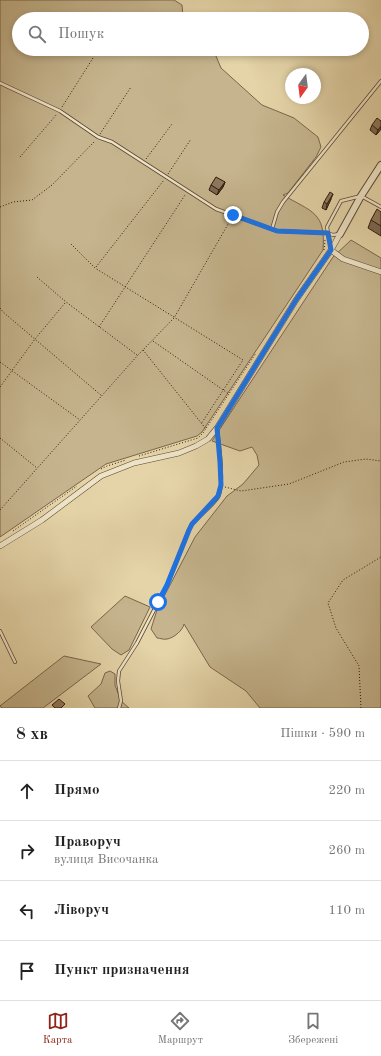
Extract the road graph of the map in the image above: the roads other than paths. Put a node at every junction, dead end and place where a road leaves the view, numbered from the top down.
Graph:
1 (381, 81) edge
2 (0, 82) edge
3 (381, 165) edge
4 (361, 196) junction
5 (381, 207) edge
6 (272, 229) junction
7 (328, 233) junction
8 (340, 234) junction
9 (331, 250) junction
10 (381, 272) edge
11 (217, 428) junction
12 (0, 546) edge
13 (0, 631) edge
14 (16, 662) dead end
15 (119, 708) edge

1 - 6 lane
2 - 6 lane
3 - 4 street
4 - 5 lane
4 - 7 lane
4 - 8 street
6 - 7 lane
7 - 8 lane
7 - 9 lane
8 - 9 street
9 - 10 street
9 - 11 street
11 - 12 street
11 - 15 lane
13 - 14 lane

